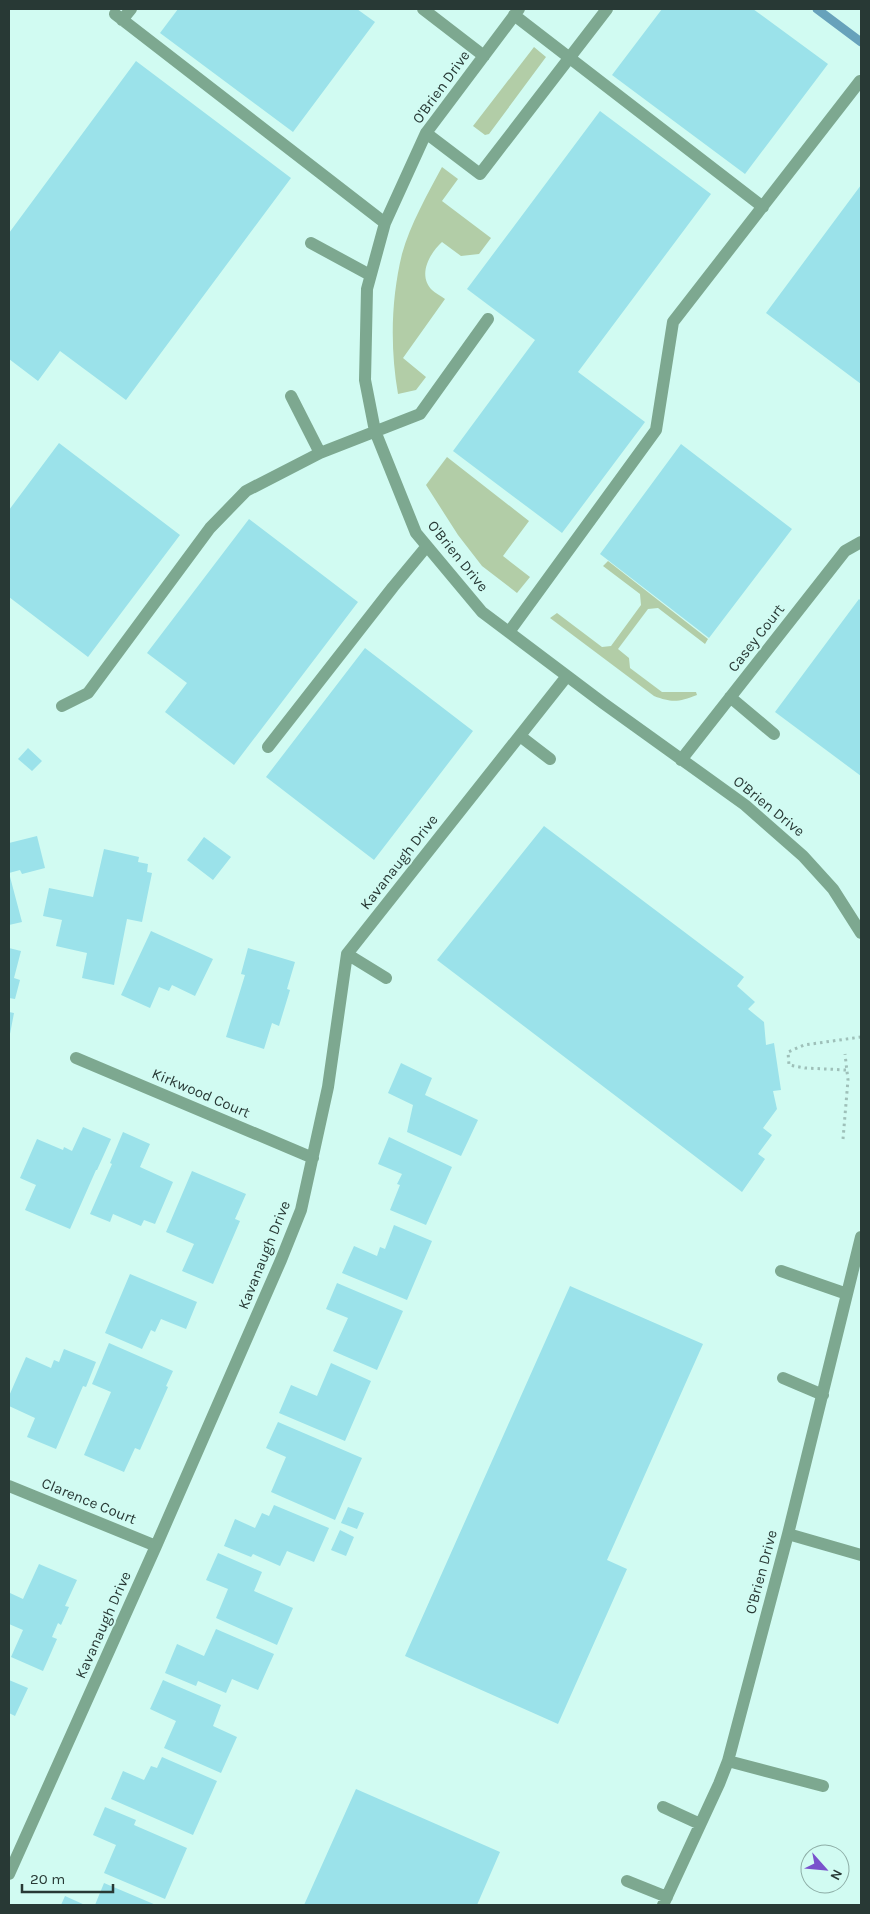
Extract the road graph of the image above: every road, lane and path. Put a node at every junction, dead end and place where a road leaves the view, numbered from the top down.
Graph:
1 (131, 9) edge
2 (423, 9) edge
3 (607, 9) edge
4 (517, 12) edge
5 (484, 56) junction
6 (569, 58) junction
7 (860, 81) edge
8 (426, 133) junction
9 (763, 207) junction
10 (385, 222) junction
11 (311, 243) dead end
12 (370, 275) junction
13 (488, 319) dead end
14 (291, 396) dead end
15 (375, 431) junction
16 (320, 453) junction
17 (861, 542) edge
18 (427, 546) junction
19 (509, 632) junction
20 (567, 676) junction
21 (730, 697) junction
22 (62, 706) dead end
23 (774, 734) dead end
24 (520, 736) junction
25 (268, 747) dead end
26 (550, 759) dead end
27 (681, 760) junction
28 (861, 934) edge
29 (347, 954) junction
30 (386, 978) dead end
31 (861, 1037) edge
32 (845, 1054) dead end
33 (76, 1058) dead end
34 (846, 1070) junction
35 (843, 1139) dead end
36 (313, 1158) junction
37 (861, 1237) edge
38 (781, 1271) dead end
39 (847, 1294) junction
40 (783, 1378) dead end
41 (823, 1395) junction
42 (9, 1486) edge
43 (788, 1534) junction
44 (156, 1546) junction
45 (861, 1555) edge
46 (728, 1761) junction
47 (823, 1786) dead end
48 (663, 1807) dead end
49 (700, 1824) junction
50 (9, 1874) edge
51 (627, 1881) dead end
52 (665, 1901) edge

1 - 10 street
2 - 5 street
3 - 6 street
4 - 5 street, O'Brien Drive
4 - 6 street
5 - 8 street, O'Brien Drive
6 - 8 street
6 - 9 street
7 - 9 street
8 - 10 street, O'Brien Drive
9 - 19 street
10 - 12 street, O'Brien Drive
11 - 12 street
12 - 15 street, O'Brien Drive
13 - 15 street
14 - 16 street
15 - 16 street
15 - 18 street, O'Brien Drive
16 - 22 street
17 - 21 street, Casey Court
18 - 19 street, O'Brien Drive
18 - 25 street
19 - 20 street, O'Brien Drive
20 - 24 street, Kavanaugh Drive
20 - 27 street, O'Brien Drive
21 - 23 street
21 - 27 street, Casey Court
24 - 26 street
24 - 29 street, Kavanaugh Drive
27 - 28 street, O'Brien Drive
29 - 30 street
29 - 36 street, Kavanaugh Drive
31 - 34 path
32 - 34 path
33 - 36 street, Kirkwood Court
34 - 35 path
36 - 44 street, Kavanaugh Drive
37 - 39 street, O'Brien Drive
38 - 39 street
39 - 41 street, O'Brien Drive
40 - 41 street
41 - 43 street, O'Brien Drive
42 - 44 street, Clarence Court
43 - 45 street
43 - 46 street, O'Brien Drive
44 - 50 street, Kavanaugh Drive
46 - 47 street
46 - 49 street, O'Brien Drive
48 - 49 street
49 - 52 street, O'Brien Drive
51 - 52 street

